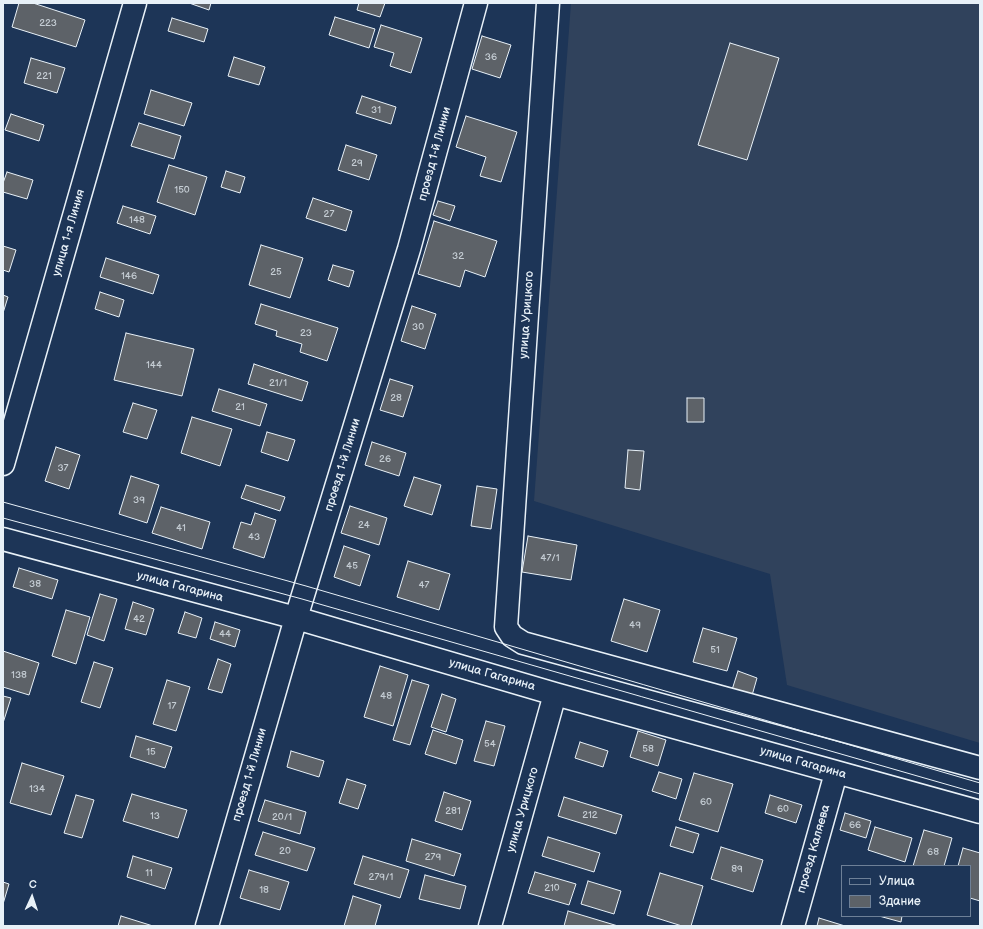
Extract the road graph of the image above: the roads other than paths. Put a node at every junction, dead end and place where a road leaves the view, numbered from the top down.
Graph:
1 (135, 3) edge
2 (476, 3) edge
3 (548, 3) edge
4 (3, 464) edge
5 (3, 539) edge
6 (296, 618) junction
7 (556, 694) junction
8 (980, 768) edge
9 (836, 773) junction
10 (980, 812) edge
11 (206, 926) edge
12 (490, 926) edge
13 (792, 926) edge

1 - 4 street, улица 1-я Линия
2 - 6 street, проезд 1-й Линии
3 - 8 street, улица Урицкого
5 - 6 street, улица Гагарина
6 - 7 street, улица Гагарина
6 - 11 street, проезд 1-й Линии
7 - 9 street, улица Гагарина
7 - 12 street, улица Урицкого
9 - 10 street, улица Гагарина
9 - 13 street, проезд Каляева

